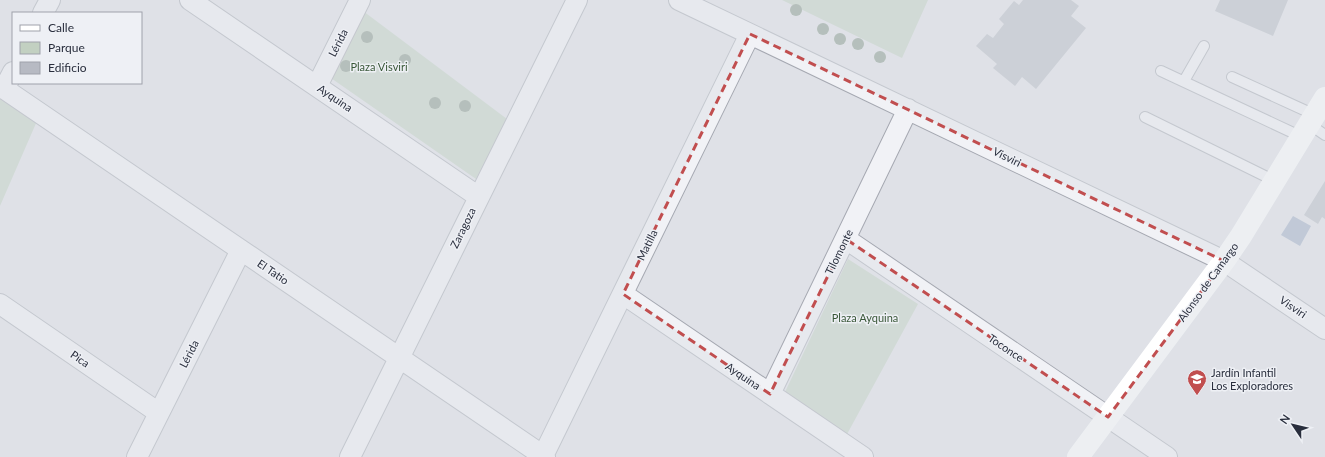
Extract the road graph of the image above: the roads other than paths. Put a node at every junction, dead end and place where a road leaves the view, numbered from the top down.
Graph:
1 (50, 0) edge
2 (190, 0) edge
3 (360, 0) edge
4 (577, 0) edge
5 (679, 0) edge
6 (44, 12) edge
7 (750, 34) junction
8 (1204, 46) dead end
9 (1162, 71) dead end
10 (1232, 77) dead end
11 (1184, 82) junction
12 (6, 83) edge
13 (317, 86) junction
14 (908, 109) junction
15 (1145, 117) dead end
16 (1315, 122) edge
17 (1275, 181) junction
18 (479, 197) junction
19 (846, 239) junction
20 (241, 250) junction
21 (1224, 261) junction
22 (623, 294) junction
23 (0, 304) edge
24 (1325, 329) edge
25 (399, 358) junction
26 (770, 394) junction
27 (159, 413) junction
28 (1108, 417) junction
29 (544, 456) edge
30 (137, 457) edge
31 (350, 457) edge
32 (863, 457) edge
33 (1078, 457) edge
34 (1167, 457) edge

1 - 6 street
2 - 13 street, Ayquina
3 - 13 street, Lérida
4 - 18 street, Zaragoza
5 - 7 street, Visviri
7 - 14 street, Visviri
7 - 22 street, Matilla
8 - 11 lane
9 - 11 lane
10 - 16 lane
11 - 16 lane
12 - 20 street, El Tatio
13 - 18 street, Ayquina
14 - 19 street, Tilomonte
14 - 21 street, Visviri
15 - 17 lane
16 - 17 street, Alonso de Camargo
17 - 21 street, Alonso de Camargo
18 - 25 street, Zaragoza
19 - 26 street, Tilomonte
19 - 28 street, Toconce
20 - 25 street, El Tatio
20 - 27 street, Lérida
21 - 24 street, Visviri
21 - 28 street, Alonso de Camargo
22 - 26 street, Ayquina
22 - 29 street, Matilla
23 - 27 street, Pica
25 - 29 street, El Tatio
25 - 31 street, Zaragoza
26 - 32 street, Ayquina
27 - 30 street, Lérida
28 - 33 street, Alonso de Camargo
28 - 34 street, Toconce

